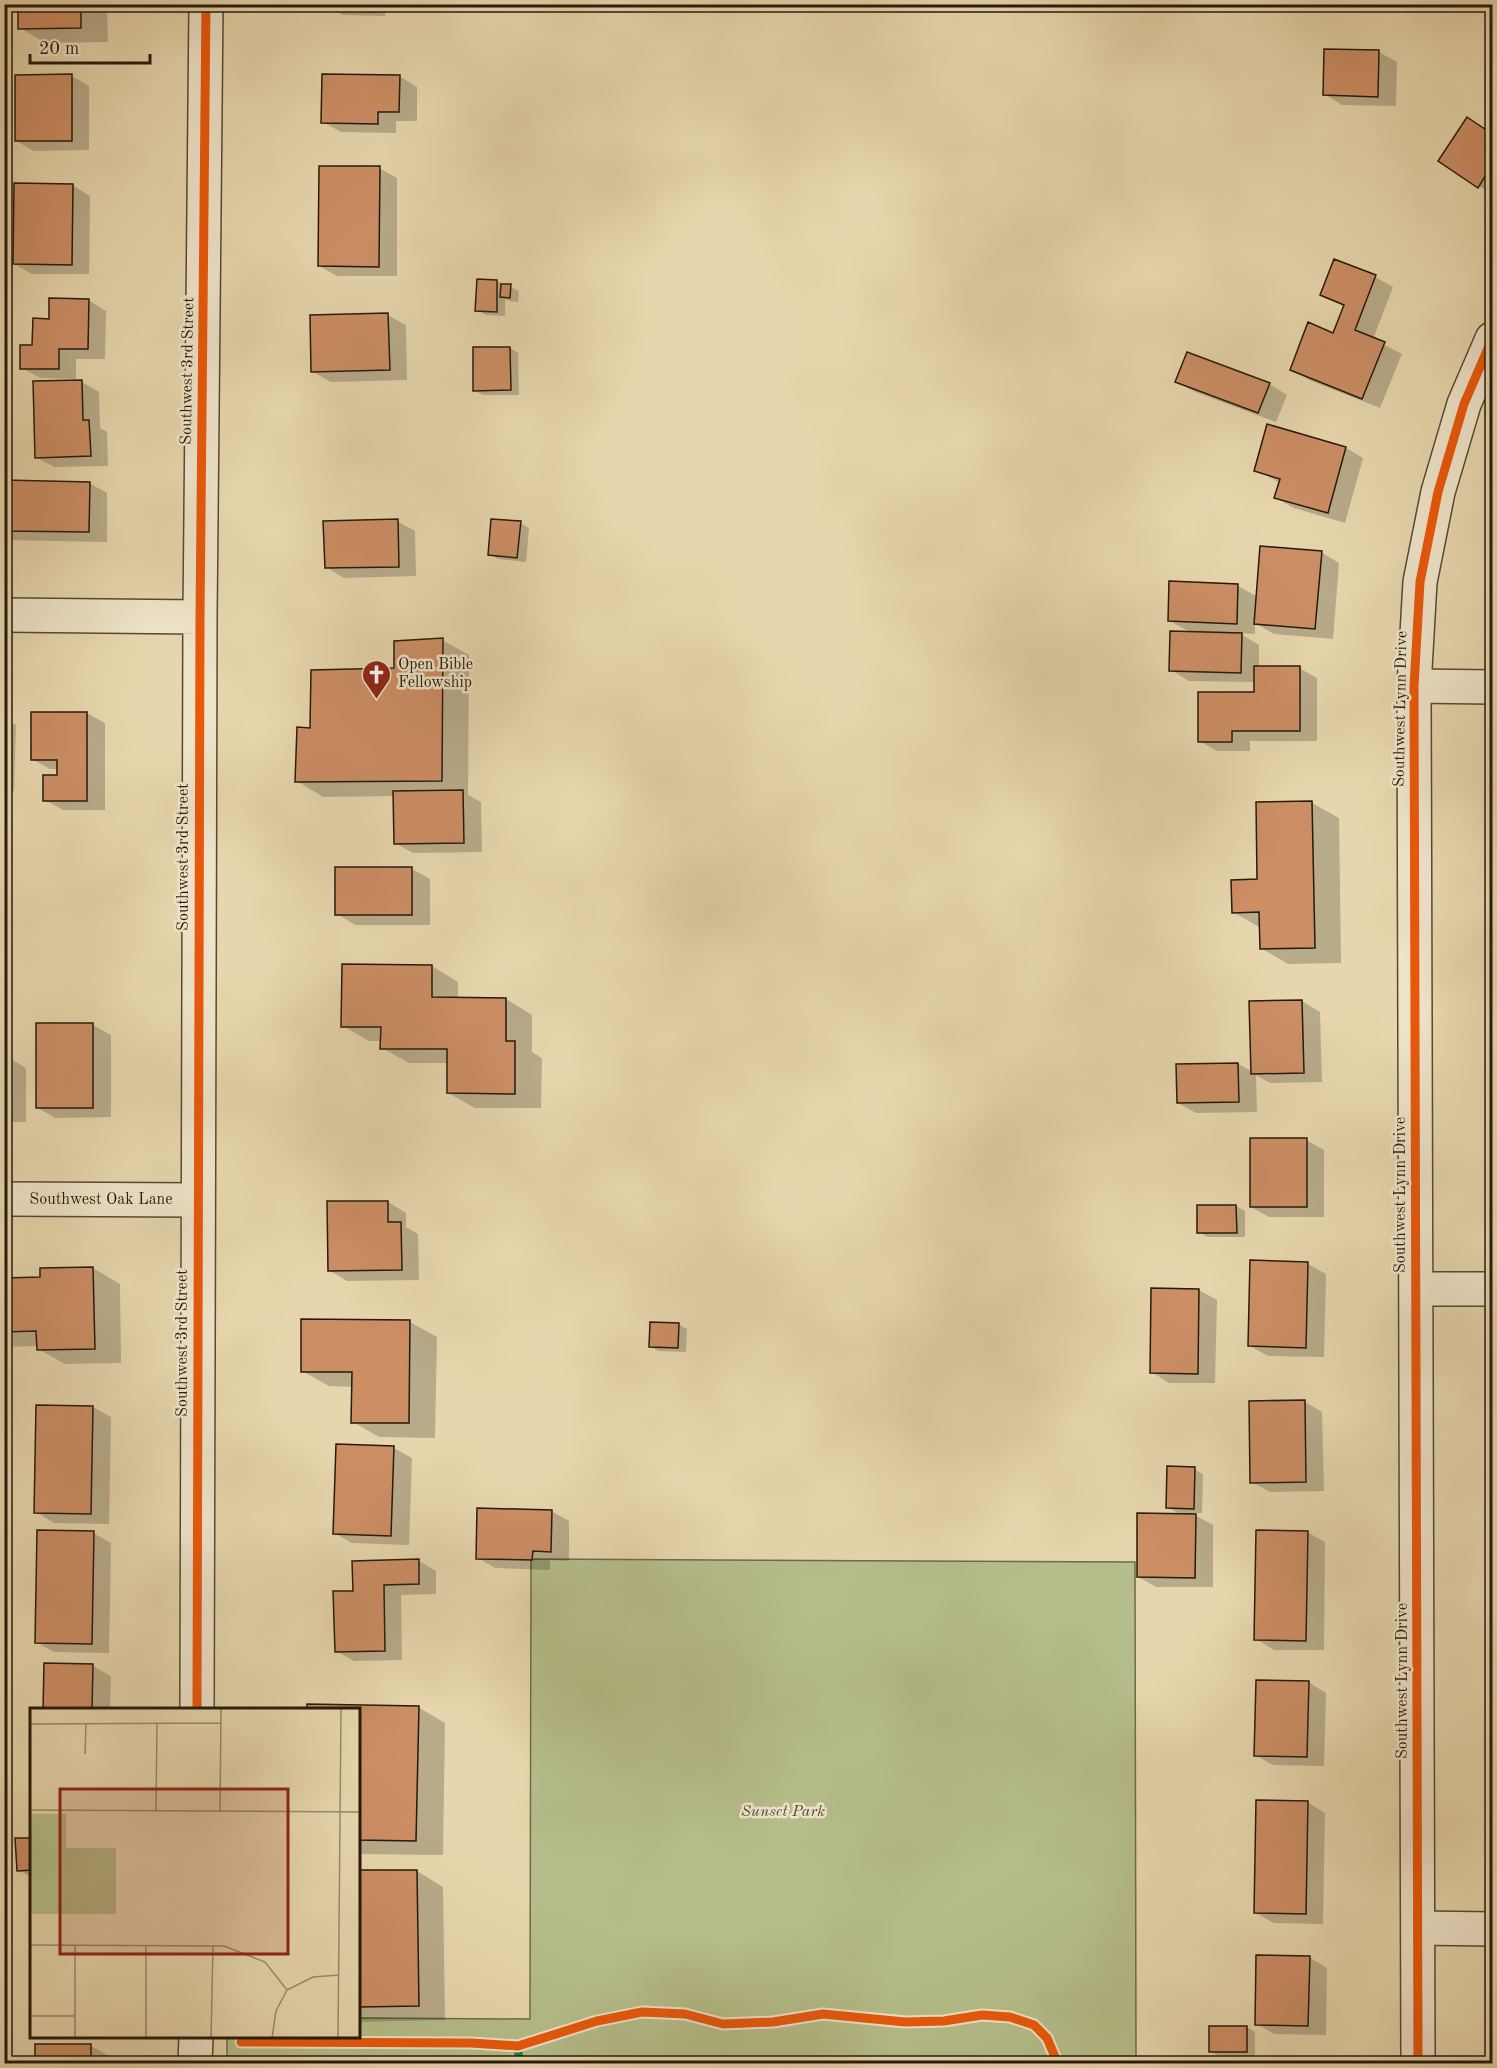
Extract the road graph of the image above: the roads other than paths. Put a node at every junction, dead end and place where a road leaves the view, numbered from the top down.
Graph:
1 (206, 4) edge
2 (1492, 339) edge
3 (4, 615) edge
4 (200, 617) junction
5 (1414, 686) junction
6 (1492, 687) edge
7 (4, 1199) edge
8 (198, 1200) junction
9 (1416, 1289) junction
10 (1492, 1289) edge
11 (197, 1708) edge
12 (1419, 1928) junction
13 (1492, 1929) edge
14 (196, 2038) edge
15 (195, 2064) edge
16 (1418, 2064) edge

1 - 4 street, Southwest 3rd Street
2 - 5 street, Southwest Lynn Drive
3 - 4 street
4 - 8 street, Southwest 3rd Street
5 - 6 street
5 - 9 street, Southwest Lynn Drive
7 - 8 street, Southwest Oak Lane
8 - 11 street, Southwest 3rd Street
9 - 10 street
9 - 12 street, Southwest Lynn Drive
12 - 13 street
12 - 16 street, Southwest Lynn Drive
14 - 15 street

